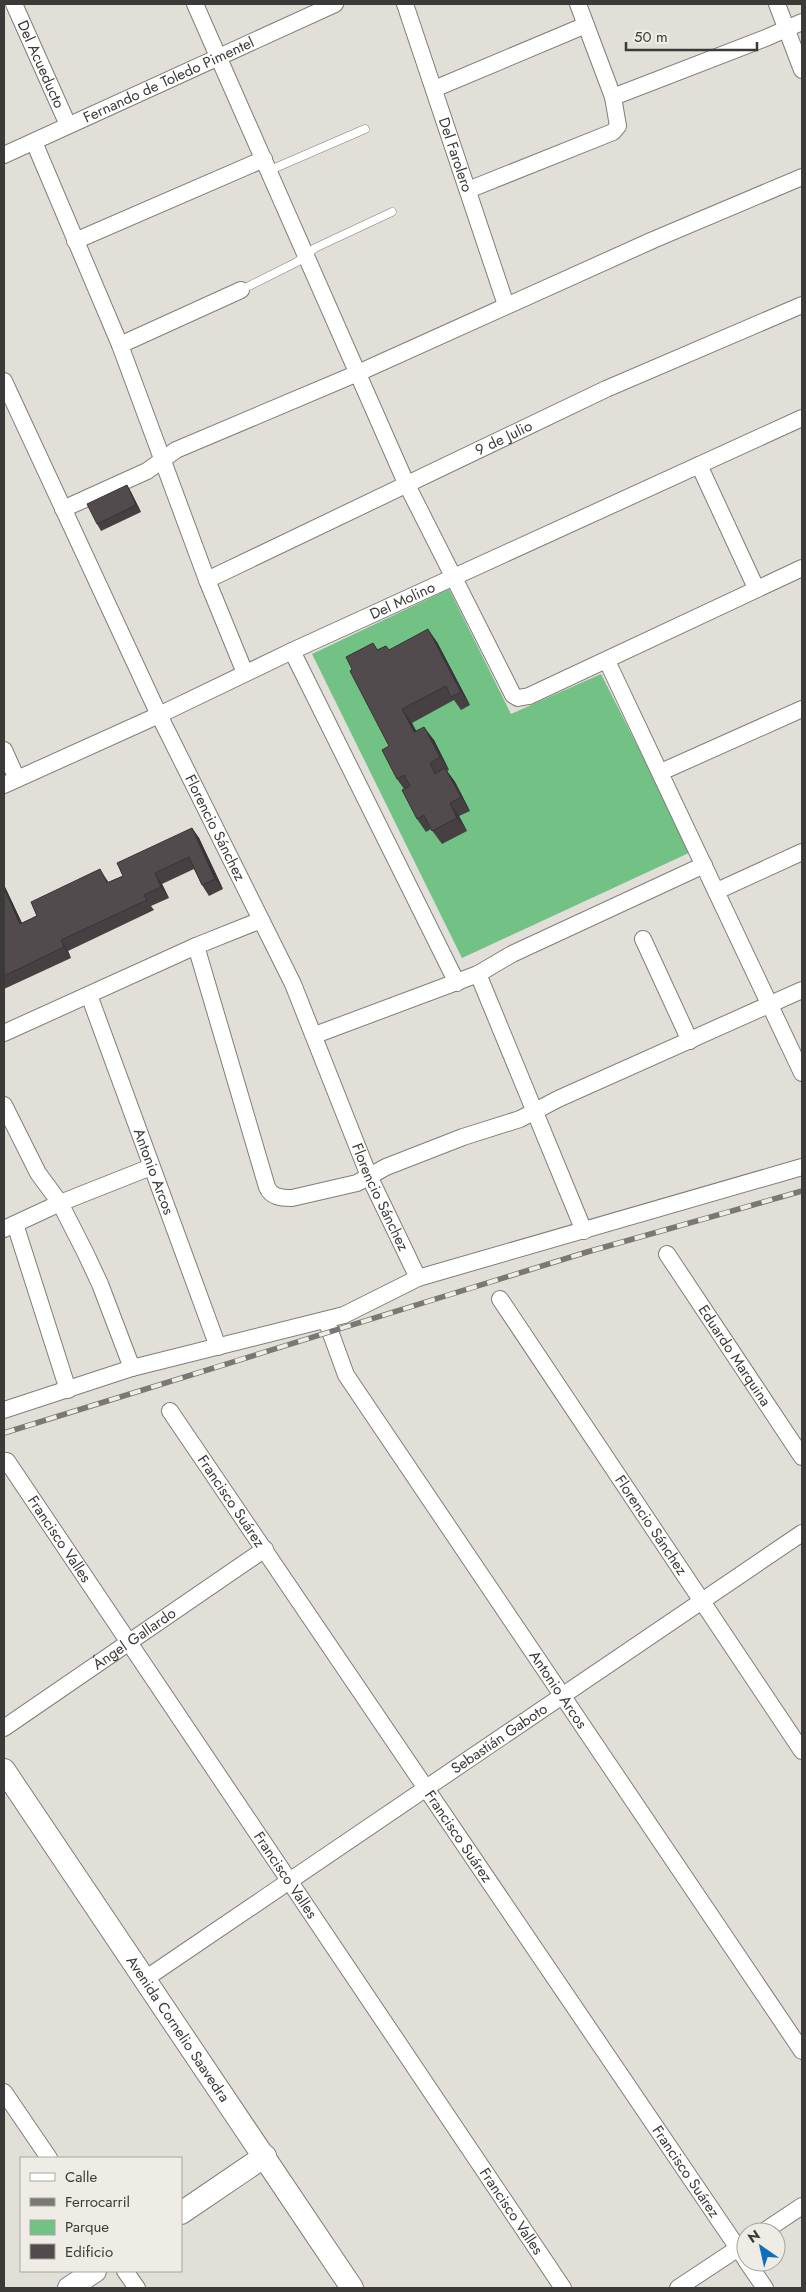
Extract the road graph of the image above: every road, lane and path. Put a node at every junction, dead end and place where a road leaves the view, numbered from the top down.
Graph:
1 (14, 4) edge
2 (194, 4) edge
3 (335, 4) edge
4 (405, 4) edge
5 (578, 4) edge
6 (777, 4) edge
7 (802, 22) edge
8 (586, 25) junction
9 (787, 29) junction
10 (219, 56) junction
11 (802, 70) edge
12 (434, 89) junction
13 (613, 97) junction
14 (68, 125) junction
15 (365, 129) dead end
16 (34, 142) junction
17 (4, 155) edge
18 (266, 165) junction
19 (802, 177) edge
20 (468, 190) junction
21 (392, 212) dead end
22 (75, 241) junction
23 (306, 256) junction
24 (241, 290) joint
25 (506, 305) junction
26 (802, 305) edge
27 (120, 345) junction
28 (358, 373) junction
29 (4, 381) edge
30 (802, 418) edge
31 (162, 461) junction
32 (699, 465) junction
33 (406, 484) junction
34 (64, 509) junction
35 (802, 568) edge
36 (453, 578) junction
37 (208, 580) junction
38 (756, 588) junction
39 (292, 652) junction
40 (607, 661) junction
41 (246, 673) junction
42 (802, 709) edge
43 (160, 715) junction
44 (4, 750) edge
45 (661, 772) junction
46 (10, 782) edge
47 (802, 852) edge
48 (704, 865) junction
49 (717, 891) junction
50 (261, 920) junction
51 (642, 939) dead end
52 (196, 946) junction
53 (478, 974) junction
54 (457, 983) junction
55 (802, 990) edge
56 (89, 995) junction
57 (771, 1004) junction
58 (4, 1033) edge
59 (315, 1035) junction
60 (690, 1041) junction
61 (802, 1073) edge
62 (4, 1105) edge
63 (536, 1112) junction
64 (802, 1166) edge
65 (151, 1167) junction
66 (369, 1176) junction
67 (60, 1203) junction
68 (8, 1225) edge
69 (584, 1231) junction
70 (667, 1254) dead end
71 (418, 1278) junction
72 (500, 1300) dead end
73 (326, 1320) junction
74 (218, 1347) junction
75 (132, 1368) junction
76 (68, 1390) junction
77 (4, 1410) edge
78 (170, 1411) dead end
79 (802, 1457) edge
80 (7, 1461) dead end
81 (802, 1533) edge
82 (265, 1549) junction
83 (701, 1602) junction
84 (129, 1642) junction
85 (564, 1695) junction
86 (4, 1728) edge
87 (802, 1751) edge
88 (4, 1770) edge
89 (426, 1788) junction
90 (289, 1881) junction
91 (145, 1979) junction
92 (802, 2051) edge
93 (4, 2092) edge
94 (265, 2156) junction
95 (48, 2157) edge
96 (802, 2206) edge
97 (182, 2212) edge
98 (778, 2222) edge
99 (736, 2242) edge
100 (736, 2258) edge
101 (93, 2272) edge
102 (126, 2272) edge
103 (755, 2272) edge
104 (69, 2288) edge
105 (137, 2288) edge
106 (352, 2288) edge
107 (563, 2288) edge
108 (678, 2288) edge
109 (765, 2288) edge

1 - 14 street, Del Acueducto
2 - 10 street
3 - 10 street, Fernando de Toledo Pimentel
4 - 12 street, Del Farolero
5 - 8 street
6 - 9 street
7 - 9 street
8 - 12 street
8 - 13 street
9 - 11 street
9 - 13 street
10 - 14 street, Fernando de Toledo Pimentel
10 - 18 street
12 - 20 street, Del Farolero
13 - 20 street
14 - 16 street, Fernando de Toledo Pimentel
15 - 18 lane
16 - 17 street, Fernando de Toledo Pimentel
16 - 22 street
18 - 22 street
18 - 23 street
19 - 25 street
20 - 25 street, Del Farolero
21 - 23 lane
22 - 27 street
23 - 24 lane
23 - 28 street
24 - 27 street
25 - 28 street
26 - 33 street, 9 de Julio
27 - 31 street
28 - 31 street
28 - 33 street
29 - 34 street, Florencio Sánchez
30 - 32 street, Del Molino
31 - 34 street
31 - 37 street
32 - 36 street, Del Molino
32 - 38 street
33 - 36 street
33 - 37 street, 9 de Julio
34 - 43 street, Florencio Sánchez
35 - 38 street
36 - 39 street, Del Molino
36 - 40 street
37 - 41 street
38 - 40 street
39 - 41 street, Del Molino
39 - 54 street
40 - 45 street
41 - 43 street, Del Molino
42 - 45 street
43 - 46 street, Del Molino
43 - 50 street, Florencio Sánchez
44 - 46 street
45 - 48 street
47 - 49 street
48 - 49 street
48 - 53 street
49 - 57 street
50 - 52 street
50 - 59 street, Florencio Sánchez
51 - 60 street
52 - 56 street
52 - 66 street
53 - 54 street
53 - 63 street
54 - 59 street
55 - 57 street
56 - 58 street
56 - 65 street, Antonio Arcos
57 - 60 street
57 - 61 street
59 - 66 street, Florencio Sánchez
60 - 63 street
62 - 67 street
63 - 66 street
63 - 69 street
64 - 69 street
65 - 67 street
65 - 74 street, Antonio Arcos
66 - 71 street, Florencio Sánchez
67 - 68 street
67 - 75 street
68 - 76 street
69 - 71 street
70 - 79 street, Eduardo Marquina
71 - 73 street
72 - 83 street, Florencio Sánchez
73 - 74 street
73 - 85 street, Antonio Arcos
74 - 75 street
75 - 76 street
76 - 77 street
78 - 82 street, Francisco Suárez
80 - 84 street, Francisco Valles
81 - 83 street, Sebastián Gaboto
82 - 84 street, Ángel Gallardo
82 - 89 street, Francisco Suárez
83 - 85 street, Sebastián Gaboto
83 - 87 street, Florencio Sánchez
84 - 86 street, Ángel Gallardo
84 - 90 street, Francisco Valles
85 - 89 street, Sebastián Gaboto
85 - 92 street, Antonio Arcos
88 - 91 main road, Avenida Cornelio Saavedra
89 - 90 street, Sebastián Gaboto
89 - 99 street, Francisco Suárez
90 - 91 street, Sebastián Gaboto
90 - 107 street, Francisco Valles
91 - 94 main road, Avenida Cornelio Saavedra
93 - 95 street
94 - 97 main road
94 - 106 main road, Avenida Cornelio Saavedra
96 - 98 street
100 - 108 street
101 - 104 main road
102 - 105 street
103 - 109 street, Francisco Suárez

